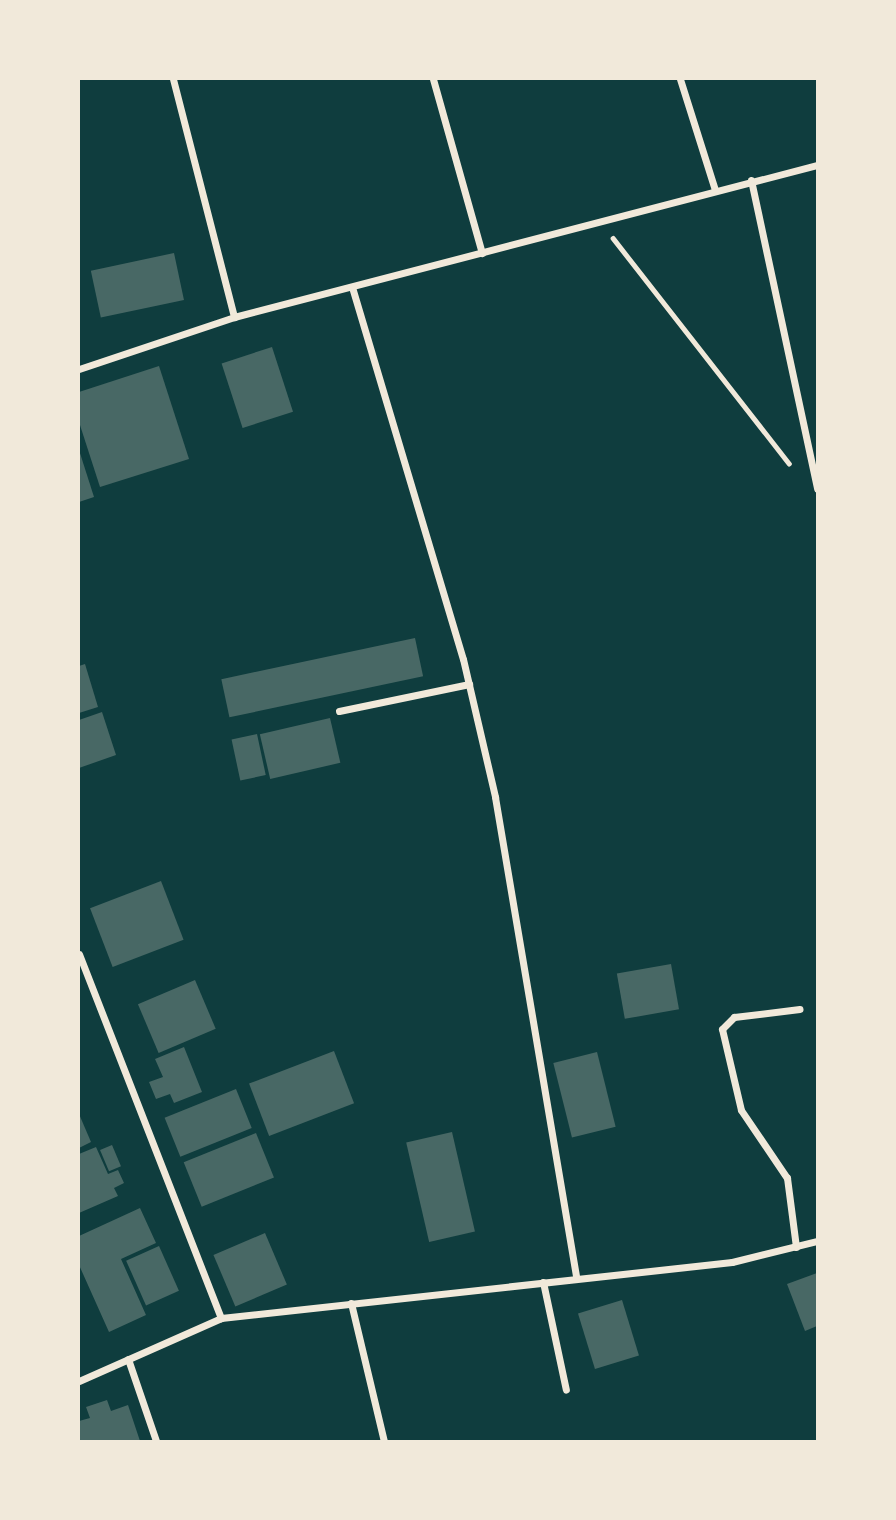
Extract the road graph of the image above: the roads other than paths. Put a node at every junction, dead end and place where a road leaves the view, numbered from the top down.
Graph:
1 (173, 79) edge
2 (433, 79) edge
3 (680, 79) edge
4 (817, 164) edge
5 (751, 180) junction
6 (715, 190) junction
7 (482, 253) junction
8 (352, 288) junction
9 (234, 317) junction
10 (79, 369) edge
11 (817, 489) edge
12 (469, 684) junction
13 (339, 710) dead end
14 (79, 954) edge
15 (800, 1009) dead end
16 (817, 1241) edge
17 (796, 1247) junction
18 (576, 1278) junction
19 (542, 1282) junction
20 (351, 1303) junction
21 (221, 1318) junction
22 (128, 1359) junction
23 (79, 1381) edge
24 (566, 1390) dead end
25 (156, 1441) edge
26 (384, 1441) edge

1 - 9 street
2 - 7 street
3 - 6 street
4 - 5 street
5 - 6 street
5 - 11 street
6 - 7 street
7 - 8 street
8 - 9 street
8 - 12 street
9 - 10 street
12 - 13 street
12 - 18 street
14 - 21 street
15 - 17 street
16 - 17 street
17 - 18 street
18 - 19 street
19 - 20 street
19 - 24 street
20 - 21 street
20 - 26 street
21 - 22 street
22 - 23 street
22 - 25 street

